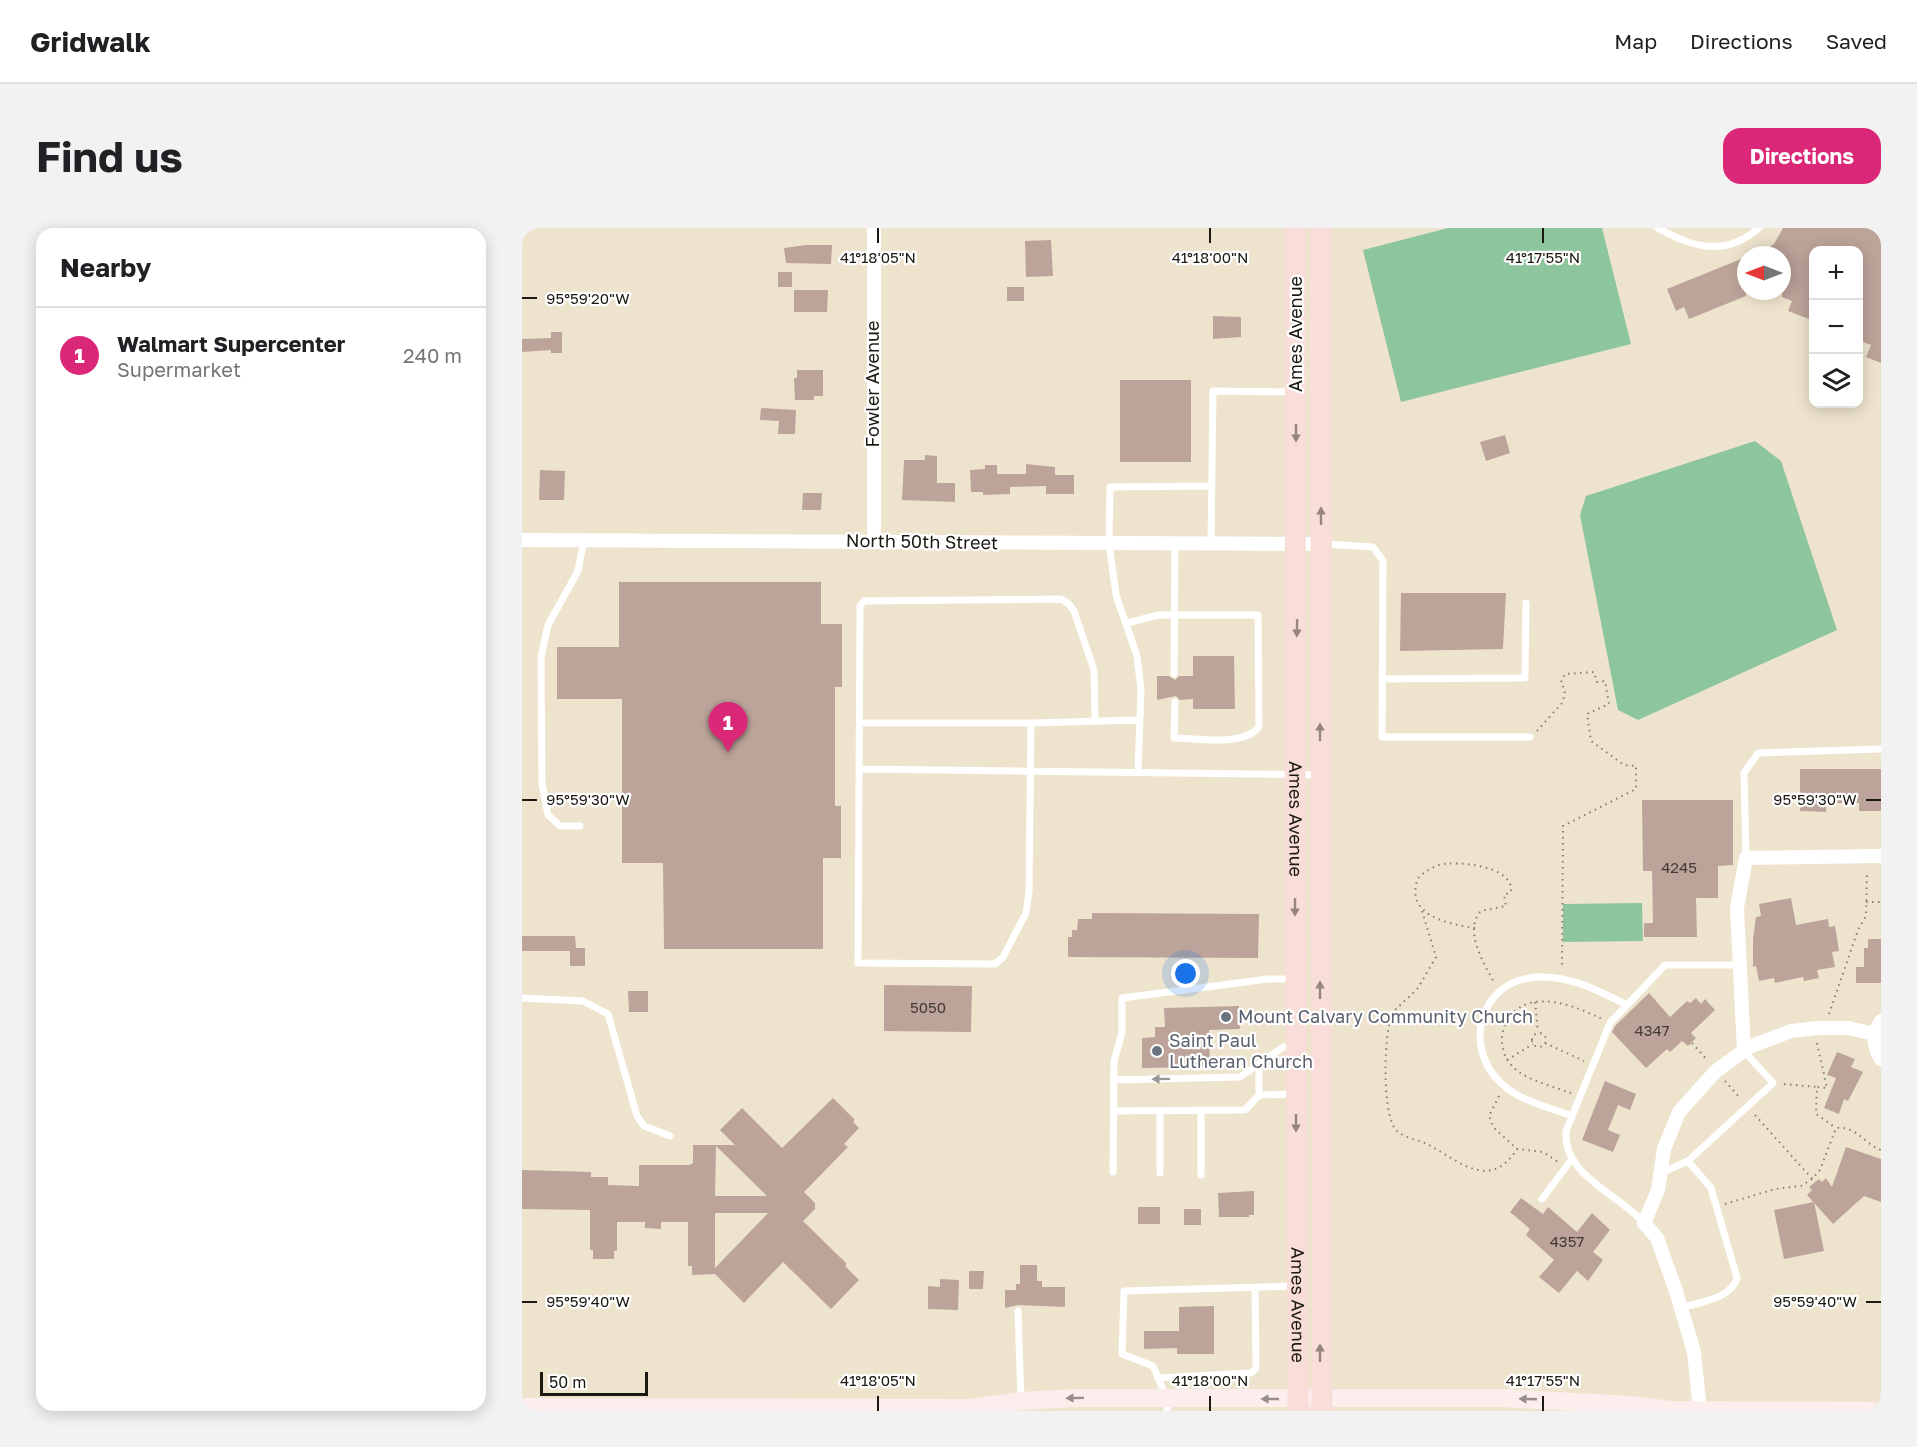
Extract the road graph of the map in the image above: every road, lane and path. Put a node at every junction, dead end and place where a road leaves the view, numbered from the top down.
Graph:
1 (874, 228) edge
2 (1296, 228) edge
3 (1321, 228) edge
4 (1658, 228) edge
5 (1759, 228) edge
6 (1296, 392) junction
7 (1212, 486) junction
8 (522, 540) edge
9 (584, 540) junction
10 (874, 541) junction
11 (1109, 543) junction
12 (1175, 543) junction
13 (1211, 543) junction
14 (1296, 543) junction
15 (1321, 544) junction
16 (1526, 603) dead end
17 (1175, 615) junction
18 (1127, 623) junction
19 (1174, 674) dead end
20 (1383, 678) junction
21 (1175, 702) dead end
22 (1139, 720) junction
23 (1095, 721) junction
24 (861, 723) junction
25 (1031, 723) junction
26 (1530, 737) joint
27 (1881, 749) edge
28 (861, 769) junction
29 (1030, 771) junction
30 (1138, 771) junction
31 (1295, 775) junction
32 (1320, 775) junction
33 (580, 826) dead end
34 (1874, 856) edge
35 (1746, 858) junction
36 (1866, 902) junction
37 (1881, 902) edge
38 (1422, 911) junction
39 (1475, 928) junction
40 (1740, 965) junction
41 (1562, 978) junction
42 (1295, 979) junction
43 (1499, 993) junction
44 (522, 998) edge
45 (1535, 1002) junction
46 (1625, 1004) junction
47 (1881, 1021) edge
48 (1610, 1023) junction
49 (1819, 1028) junction
50 (1538, 1033) junction
51 (1874, 1034) junction
52 (1545, 1043) junction
53 (1533, 1044) junction
54 (1296, 1047) junction
55 (1744, 1051) junction
56 (1881, 1059) edge
57 (1507, 1060) junction
58 (1259, 1065) junction
59 (1592, 1065) junction
60 (1320, 1079) junction
61 (1113, 1080) junction
62 (1773, 1083) junction
63 (1504, 1085) junction
64 (1296, 1086) junction
65 (1817, 1087) junction
66 (1259, 1095) junction
67 (1580, 1096) junction
68 (1201, 1110) junction
69 (1113, 1111) junction
70 (1160, 1111) junction
71 (1572, 1116) junction
72 (1836, 1128) junction
73 (670, 1136) dead end
74 (1517, 1149) junction
75 (1881, 1150) edge
76 (1572, 1159) junction
77 (1688, 1161) junction
78 (1566, 1166) junction
79 (1113, 1172) dead end
80 (1160, 1173) dead end
81 (1660, 1173) junction
82 (1201, 1175) dead end
83 (1542, 1199) dead end
84 (1716, 1206) junction
85 (1644, 1223) junction
86 (1297, 1286) junction
87 (1255, 1287) junction
88 (1681, 1308) junction
89 (1018, 1311) dead end
90 (1158, 1378) junction
91 (1021, 1401) junction
92 (1167, 1405) edge
93 (1298, 1405) edge
94 (1322, 1405) edge
95 (522, 1407) edge
96 (658, 1409) edge
97 (980, 1409) edge
98 (882, 1410) edge
99 (1667, 1410) edge
100 (1700, 1410) edge
101 (1824, 1411) edge
102 (1873, 1411) edge

1 - 10 street, Fowler Avenue
2 - 6 main road, Ames Avenue
15 -> 3 main road, Ames Avenue
4 - 5 lane
6 - 7 lane
6 -> 14 main road, Ames Avenue
7 - 11 lane
7 - 13 lane
8 - 9 street, North 50th Street
9 - 10 street, North 50th Street
9 - 33 lane
10 - 11 street, North 50th Street
11 - 12 street, North 50th Street
11 - 18 lane
12 - 13 street, North 50th Street
12 - 17 lane
13 - 14 street, North 50th Street
14 - 15 street, North 50th Street
14 -> 31 main road, Ames Avenue
15 - 20 lane
32 -> 15 main road, Ames Avenue
16 - 20 lane
17 - 18 lane
17 - 19 lane
17 - 21 lane
18 - 22 lane
20 - 26 lane
22 - 23 lane
22 - 30 lane
23 - 24 lane
23 - 25 lane
24 - 25 lane
24 - 28 lane
25 - 29 lane
26 - 41 path
27 - 35 lane
28 - 29 lane
28 - 29 lane
29 - 30 lane
30 - 31 lane
31 - 32 lane
31 -> 42 main road, Ames Avenue
60 -> 32 main road, Ames Avenue
34 - 35 street
34 - 36 path
35 - 40 street
36 - 37 path
36 - 49 path
38 - 39 path
38 - 39 path
38 - 74 path
39 - 43 path
40 - 46 lane
40 - 55 street
41 - 43 lane
41 - 46 lane
42 - 54 main road, Ames Avenue
42 - 61 lane
43 - 63 lane
44 - 73 lane
45 - 48 path
45 - 50 path
45 - 57 path
46 - 48 lane
47 - 51 street
48 - 59 lane
49 - 51 street
49 - 55 street
49 - 65 path
50 - 52 path
50 - 53 path
51 - 56 street
52 - 53 path
52 - 59 path
53 - 57 path
54 - 58 lane
54 - 64 main road, Ames Avenue
55 - 62 lane
55 - 81 street
57 - 67 path
58 -> 61 lane
58 - 66 lane
59 - 67 lane
60 - 64 lane
94 -> 60 main road, Ames Avenue
61 - 69 lane
62 - 65 path
62 - 77 lane
63 - 71 lane
63 - 74 path
64 - 66 lane
64 -> 86 main road, Ames Avenue
65 - 72 path
66 - 68 lane
67 - 71 lane
68 - 70 lane
68 - 82 lane
69 - 70 lane
69 - 79 lane
70 - 80 lane
71 - 76 lane
72 - 75 path
72 - 84 path
74 - 78 path
76 - 78 lane
76 - 85 lane
77 - 81 lane
77 - 84 lane
78 - 83 lane
81 - 85 street
84 - 88 lane
85 - 88 street
86 - 87 lane
86 - 93 main road, Ames Avenue
87 - 90 lane
87 - 90 lane
88 - 100 street
89 - 91 lane
90 - 92 lane
92 -> 91 main road
91 - 97 main road
93 -> 92 main road
93 - 94 main road
99 -> 94 main road
95 - 96 main road
96 - 98 main road
97 - 98 main road
99 - 100 main road
100 - 101 main road
101 - 102 main road

